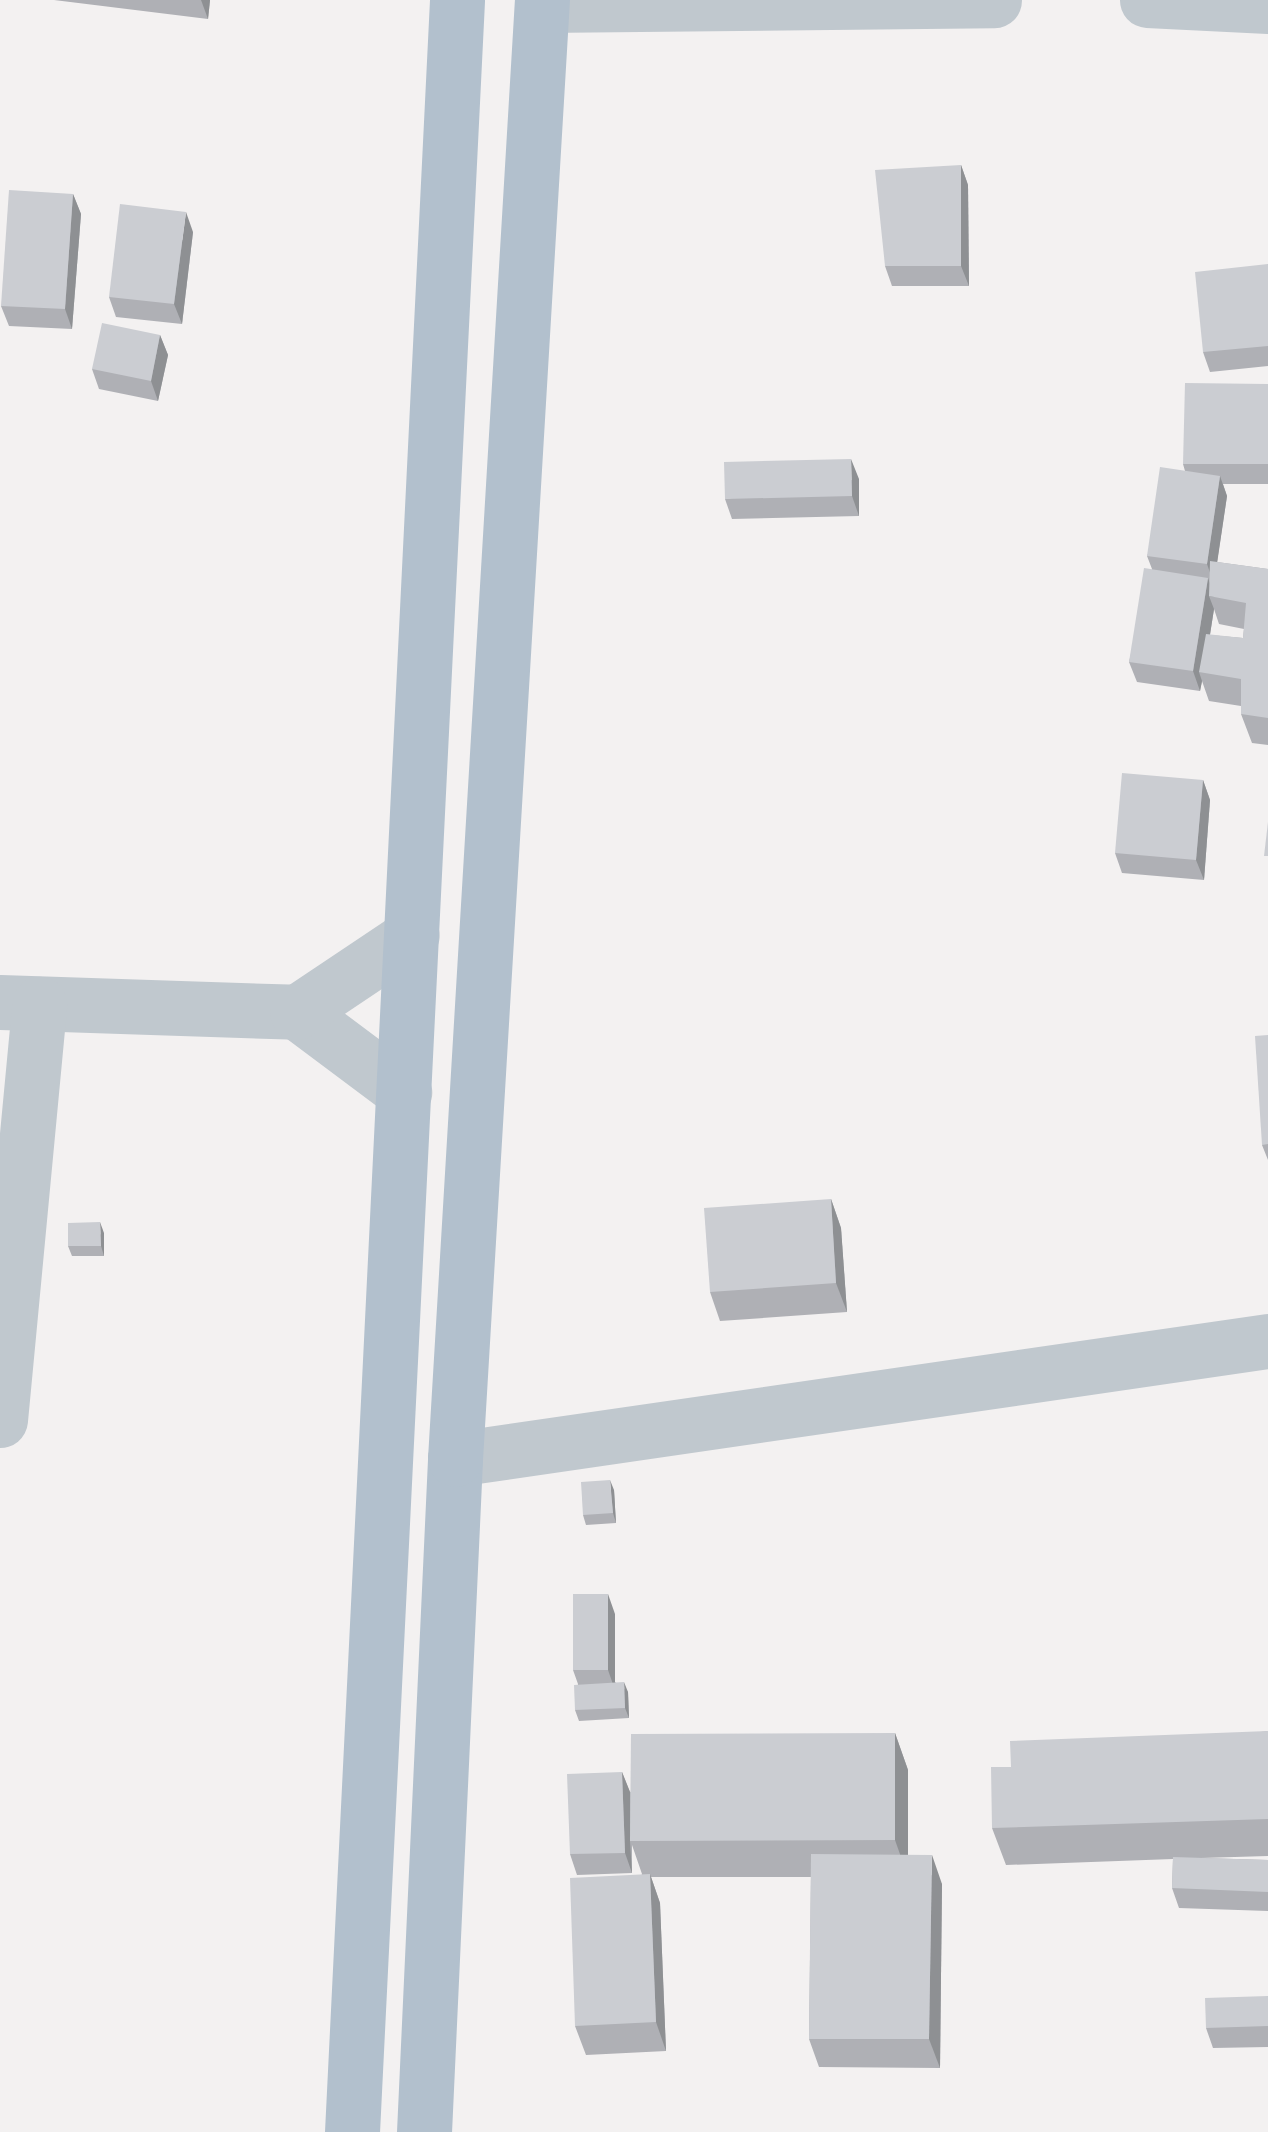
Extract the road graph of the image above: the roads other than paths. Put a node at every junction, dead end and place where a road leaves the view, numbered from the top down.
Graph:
1 (457, 0) edge
2 (994, 0) edge
3 (1147, 0) edge
4 (865, 2) edge
5 (542, 3) edge
6 (1268, 6) edge
7 (518, 326) junction
8 (442, 328) junction
9 (412, 935) junction
10 (19, 1003) edge
11 (297, 1012) junction
12 (404, 1092) junction
13 (1268, 1341) edge
14 (0, 1420) edge
15 (455, 1459) junction
16 (352, 2132) edge
17 (424, 2132) edge

1 - 8 main road
2 - 4 street
3 - 6 street
4 - 5 street
5 - 7 main road
7 - 8 main road
7 - 15 main road
8 - 9 main road
9 - 11 street
9 - 12 main road
10 - 11 street
10 - 14 street
11 - 12 street
12 - 16 main road
13 - 15 street
15 - 17 main road

